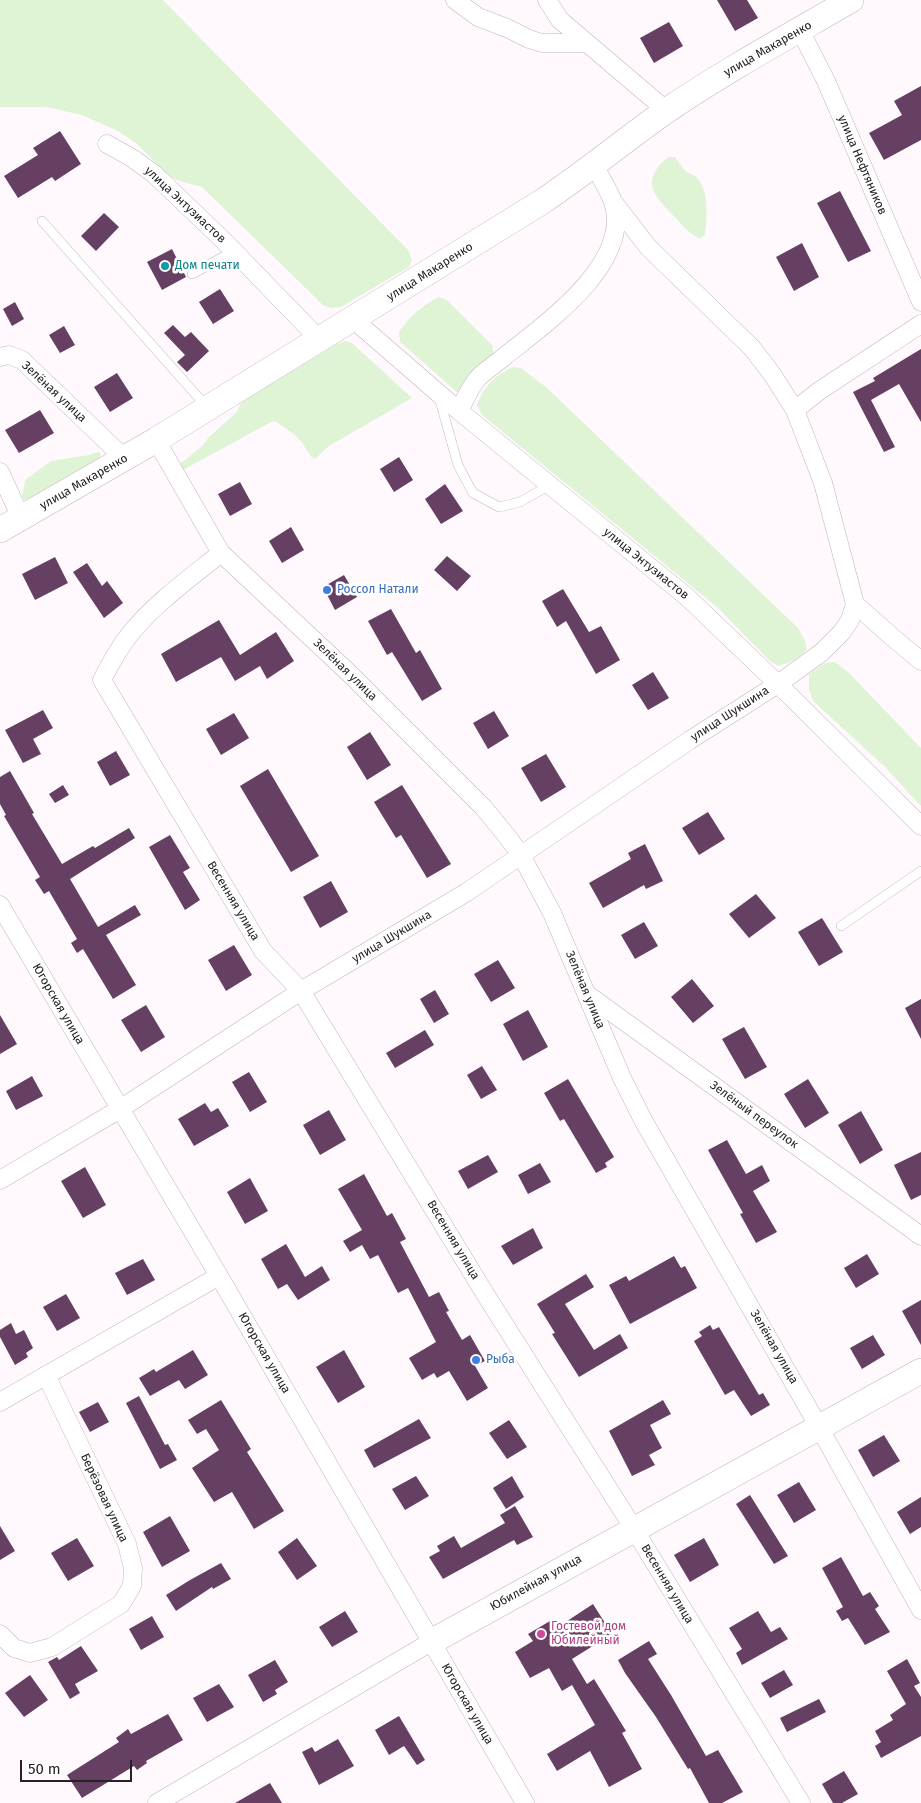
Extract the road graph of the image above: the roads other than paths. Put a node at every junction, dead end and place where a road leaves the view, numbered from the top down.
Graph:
1 (455, 0) edge
2 (547, 0) edge
3 (851, 0) edge
4 (800, 30) junction
5 (586, 42) junction
6 (667, 111) junction
7 (107, 144) dead end
8 (594, 165) junction
9 (613, 203) junction
10 (42, 221) dead end
11 (234, 251) junction
12 (192, 274) dead end
13 (921, 302) edge
14 (354, 320) junction
15 (921, 324) edge
16 (320, 340) junction
17 (0, 356) edge
18 (437, 392) junction
19 (207, 408) junction
20 (794, 410) junction
21 (459, 411) junction
22 (156, 440) junction
23 (125, 459) junction
24 (0, 472) edge
25 (550, 485) junction
26 (10, 524) edge
27 (221, 552) junction
28 (855, 604) junction
29 (921, 661) edge
30 (778, 684) junction
31 (921, 826) edge
32 (521, 855) junction
33 (921, 871) edge
34 (0, 905) edge
35 (841, 926) dead end
36 (301, 992) junction
37 (587, 994) junction
38 (120, 1109) junction
39 (0, 1180) edge
40 (921, 1236) edge
41 (219, 1276) junction
42 (921, 1371) edge
43 (46, 1375) junction
44 (0, 1402) edge
45 (819, 1427) junction
46 (634, 1529) junction
47 (921, 1610) edge
48 (0, 1634) edge
49 (430, 1642) junction
50 (157, 1803) edge
51 (525, 1803) edge
52 (800, 1803) edge

1 - 5 street
2 - 5 street
3 - 4 street, улица Макаренко
4 - 6 street, улица Макаренко
4 - 13 street, улица Нефтяников
5 - 6 street
6 - 8 street, улица Макаренко
7 - 11 street, улица Энтузиастов
8 - 9 street
8 - 14 street, улица Макаренко
9 - 20 street
9 - 21 street
10 - 19 lane
11 - 12 lane
11 - 16 street, улица Энтузиастов
14 - 16 street, улица Макаренко
14 - 18 street, улица Энтузиастов
15 - 20 street
16 - 19 street, улица Макаренко
17 - 23 street, Зелёная улица
18 - 21 street, улица Энтузиастов
18 - 25 lane
19 - 22 street, улица Макаренко
20 - 28 street
21 - 25 street, улица Энтузиастов
22 - 23 street, улица Макаренко
22 - 27 street, Зелёная улица
23 - 26 street, улица Макаренко
24 - 26 street
25 - 30 street, улица Энтузиастов
27 - 32 street, Зелёная улица
27 - 36 street, Весенняя улица
28 - 29 street
28 - 30 street, улица Шукшина
30 - 31 street, улица Энтузиастов
30 - 32 street, улица Шукшина
32 - 36 street, улица Шукшина
32 - 37 street, Зелёная улица
33 - 35 lane
34 - 38 street, Югорская улица
36 - 38 street, улица Шукшина
36 - 46 street, Весенняя улица
37 - 40 street, Зелёный переулок
37 - 45 street, Зелёная улица
38 - 39 street, улица Шукшина
38 - 41 street, Югорская улица
41 - 43 street
41 - 49 street, Югорская улица
42 - 45 street, Юбилейная улица
43 - 44 street
43 - 48 street, Берёзовая улица
45 - 46 street, Юбилейная улица
45 - 47 street, Зелёная улица
46 - 49 street, Юбилейная улица
46 - 52 street, Весенняя улица
49 - 50 street, Юбилейная улица
49 - 51 street, Югорская улица

